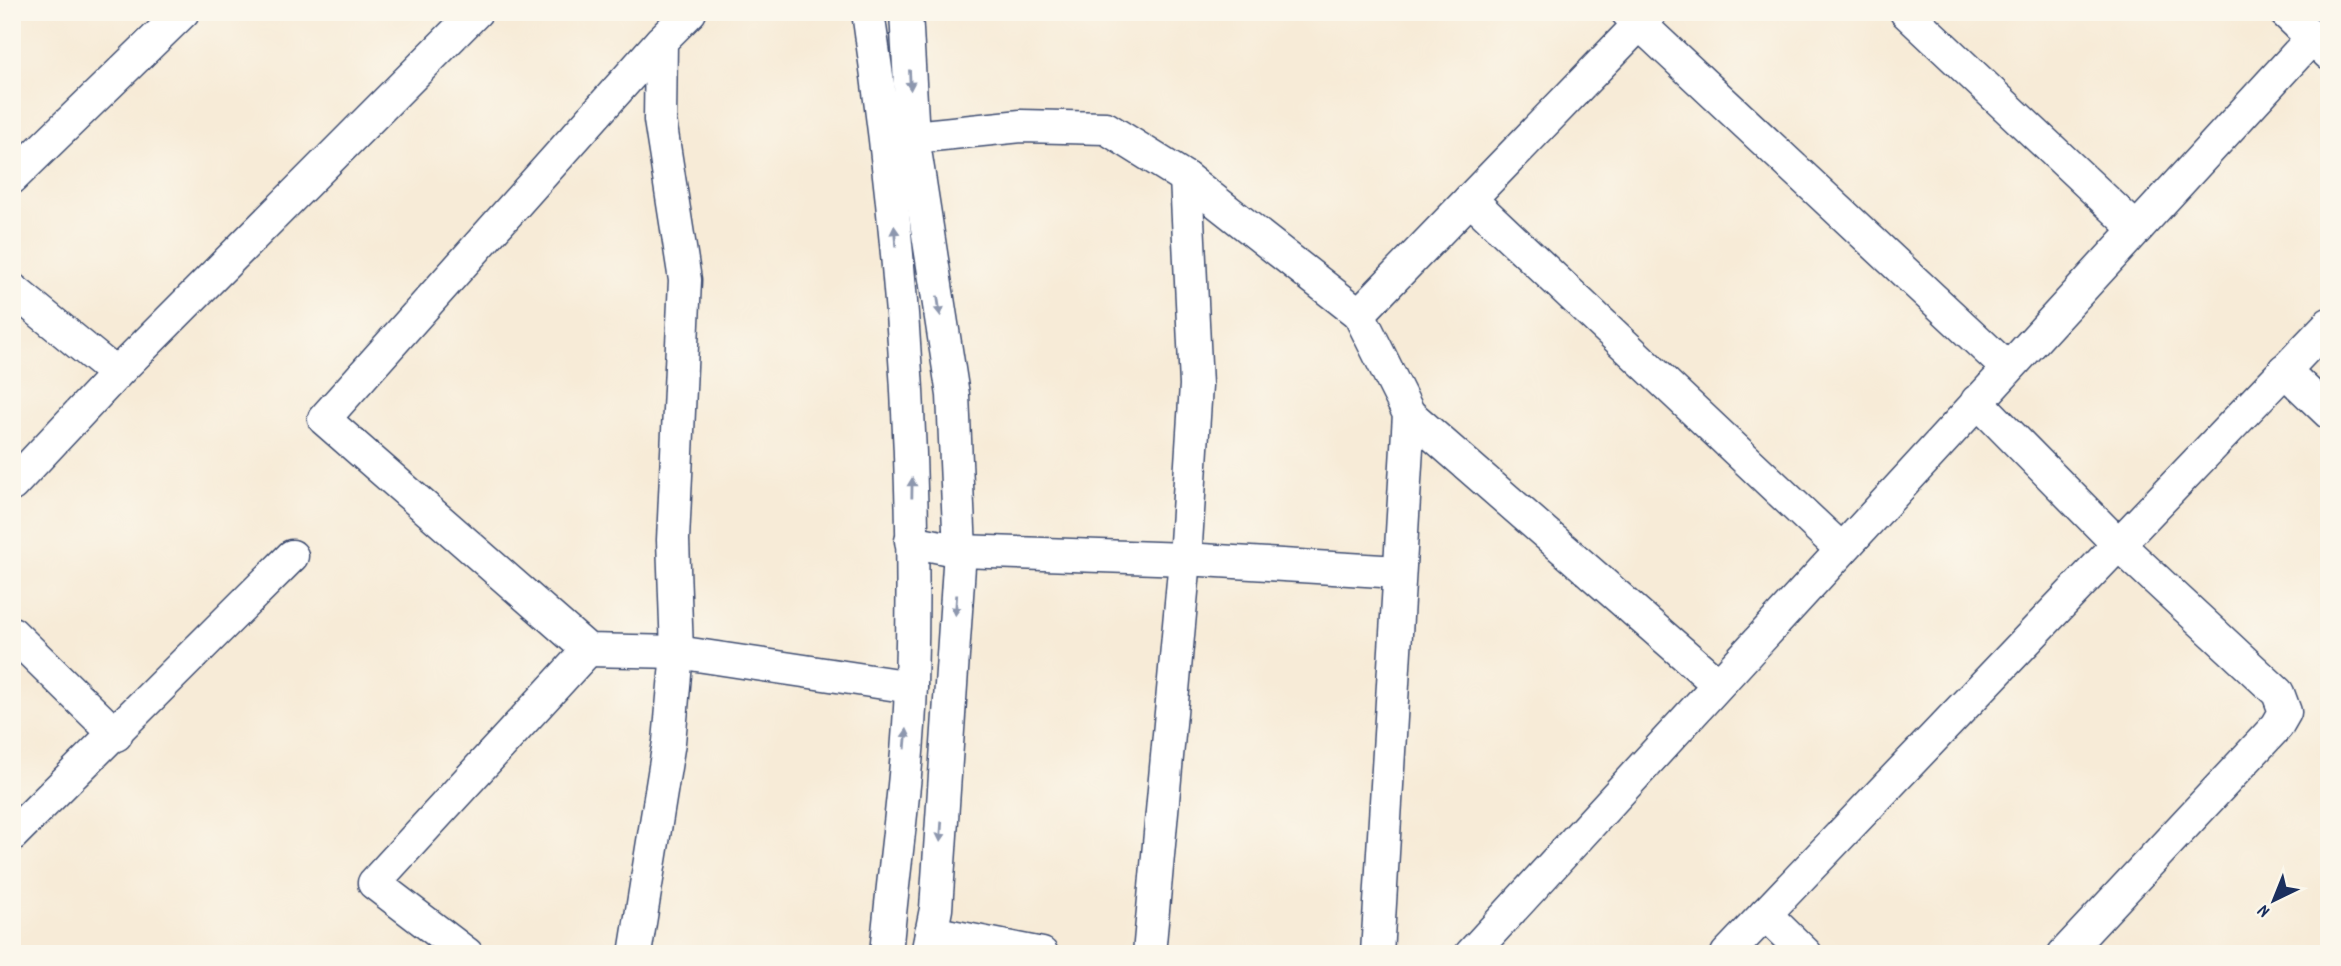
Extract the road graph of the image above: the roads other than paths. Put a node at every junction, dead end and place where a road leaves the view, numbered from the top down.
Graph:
1 (183, 12) edge
2 (476, 12) edge
3 (690, 12) edge
4 (868, 12) edge
5 (906, 12) edge
6 (1906, 12) edge
7 (2285, 12) edge
8 (1639, 16) edge
9 (661, 41) junction
10 (2320, 46) edge
11 (913, 137) junction
12 (12, 178) edge
13 (1186, 178) junction
14 (1470, 199) junction
15 (2135, 228) junction
16 (12, 289) edge
17 (1359, 314) junction
18 (2329, 324) edge
19 (2007, 368) junction
20 (2284, 370) junction
21 (116, 374) junction
22 (1977, 401) junction
23 (2329, 413) edge
24 (1409, 414) junction
25 (12, 485) edge
26 (911, 541) junction
27 (2118, 544) junction
28 (1841, 550) junction
29 (960, 551) junction
30 (292, 556) dead end
31 (1185, 559) junction
32 (1399, 572) junction
33 (12, 633) edge
34 (588, 650) junction
35 (677, 652) junction
36 (1718, 684) junction
37 (911, 687) junction
38 (116, 735) junction
39 (12, 835) edge
40 (1765, 914) junction
41 (929, 943) edge
42 (467, 954) edge
43 (635, 954) edge
44 (886, 954) edge
45 (1042, 954) edge
46 (1149, 954) edge
47 (1377, 954) edge
48 (1471, 954) edge
49 (1727, 954) edge
50 (1806, 954) edge
51 (2064, 954) edge

1 - 12 street
2 - 21 street
3 - 9 street
26 -> 4 street
5 -> 11 street
6 - 15 street
7 - 10 street
8 - 14 street
8 - 19 street
9 - 34 street
9 - 35 street
10 - 15 street
11 - 13 street
11 -> 29 street
13 - 17 street
13 - 31 street
14 - 17 street
14 - 28 street
15 - 19 street
16 - 21 street
17 - 24 street
18 - 20 street
19 - 22 street
20 - 23 street
20 - 27 street
21 - 25 street
22 - 27 street
22 - 28 street
24 - 32 street
24 - 36 street
26 - 29 street
26 - 37 street
27 - 40 street
27 - 51 street
28 - 36 street
29 - 31 street
29 -> 41 street
30 - 38 street
31 - 32 street
31 - 46 street
32 - 47 street
33 - 38 street
34 - 35 street
34 - 42 street
35 - 37 street
35 - 43 street
36 - 48 street
44 -> 37 street
38 - 39 street
40 - 49 street
40 - 50 street
41 - 45 street

